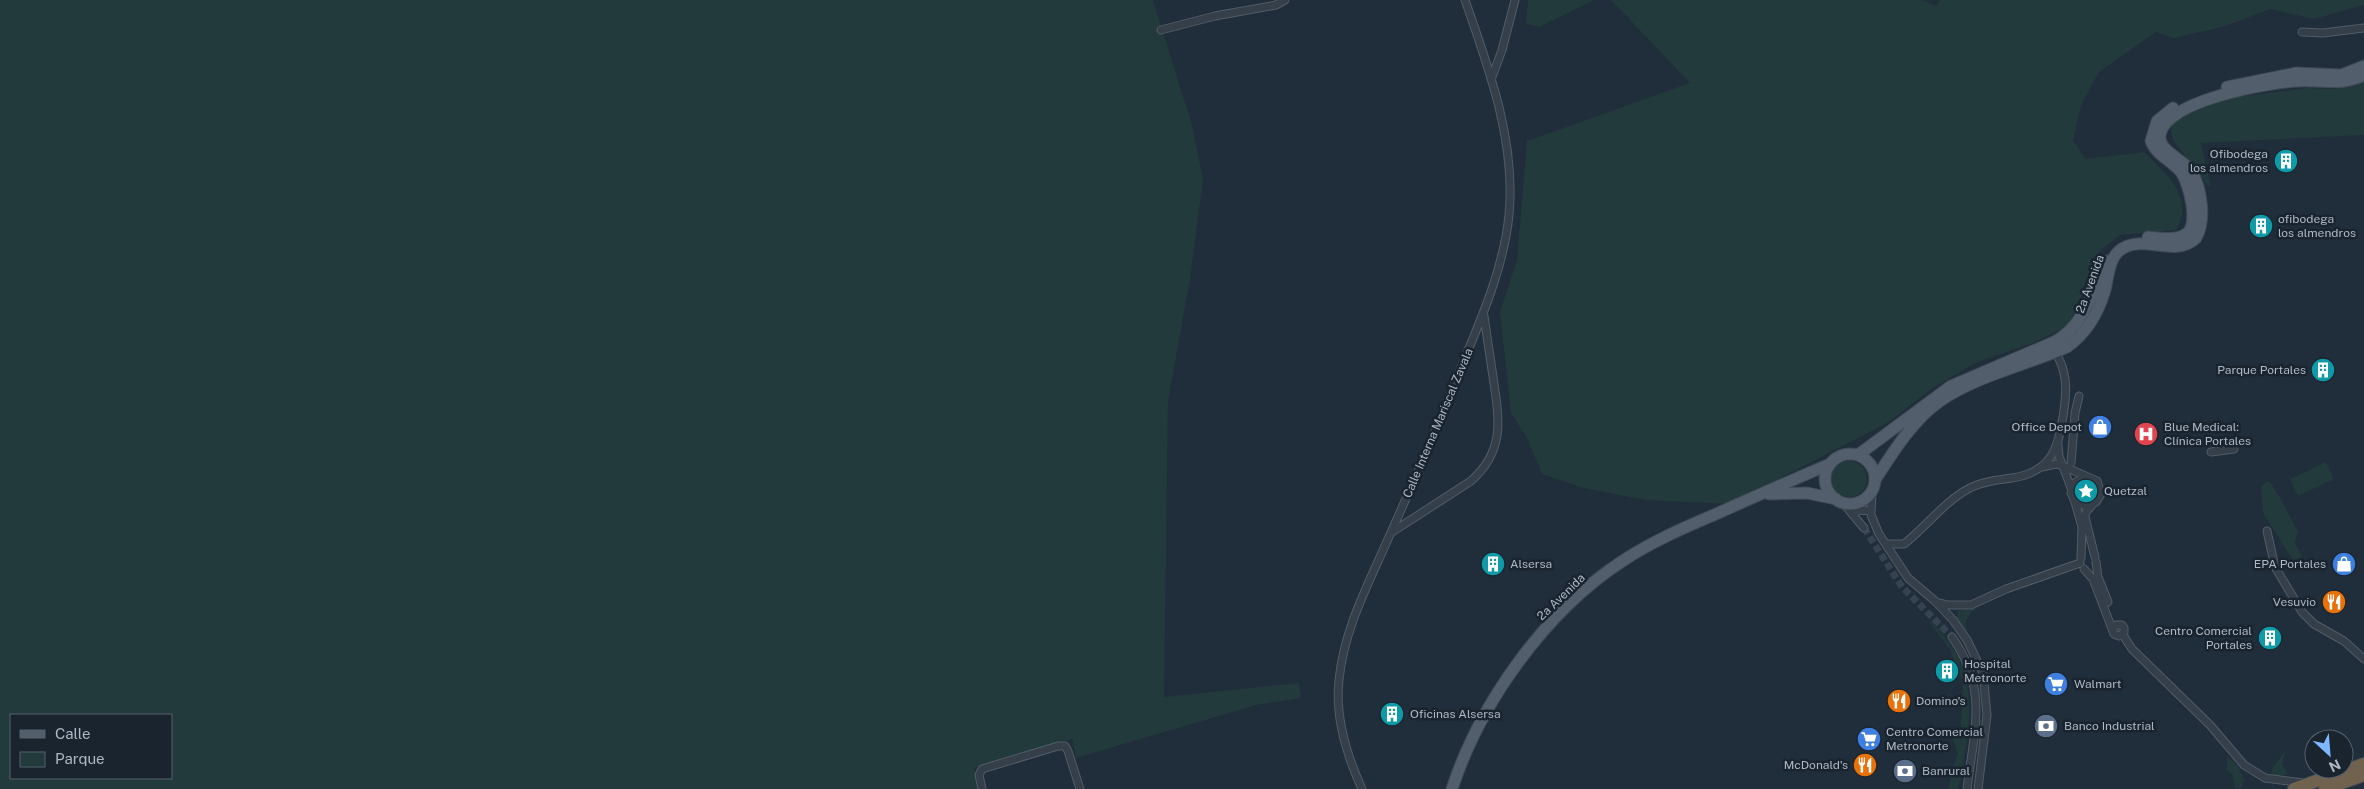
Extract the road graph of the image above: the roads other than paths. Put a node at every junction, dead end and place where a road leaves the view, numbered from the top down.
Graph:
1 (1285, 0) edge
2 (1465, 0) edge
3 (1515, 0) edge
4 (2364, 28) edge
5 (1162, 30) dead end
6 (2302, 32) dead end
7 (2364, 66) edge
8 (2364, 75) edge
9 (1492, 78) junction
10 (1483, 313) junction
11 (2055, 352) junction
12 (2079, 396) dead end
13 (2058, 444) junction
14 (2234, 449) dead end
15 (2211, 452) dead end
16 (1858, 455) junction
17 (2071, 463) dead end
18 (1830, 464) junction
19 (2062, 466) junction
20 (2040, 467) junction
21 (2084, 477) junction
22 (1873, 485) junction
23 (2071, 488) junction
24 (1757, 495) junction
25 (1840, 501) junction
26 (2075, 502) junction
27 (2092, 505) junction
28 (1871, 511) junction
29 (1853, 514) junction
30 (1864, 528) tunnel mouth
31 (1391, 532) junction
32 (2267, 532) dead end
33 (1886, 544) junction
34 (2095, 559) junction
35 (2081, 563) junction
36 (1935, 601) junction
37 (2116, 626) junction
38 (1952, 637) tunnel mouth
39 (2364, 659) edge
40 (2364, 764) edge
41 (2364, 775) edge
42 (2310, 783) junction
43 (982, 789) edge
44 (1080, 789) edge
45 (1362, 789) edge
46 (1452, 789) edge
47 (1967, 789) edge
48 (1978, 789) edge
49 (2294, 789) edge
50 (2325, 789) edge

1 - 5 street
2 - 9 street, Calle Interna Mariscal Zavala
3 - 9 street
4 - 6 street
7 - 16 main road, 2a Avenida
8 - 11 main road, 2a Avenida
9 - 10 street, Calle Interna Mariscal Zavala
10 - 31 street, Calle Interna Mariscal Zavala
10 - 31 street, Calle Interna Mariscal Zavala
11 - 13 street
11 - 22 main road, 2a Avenida
12 - 17 street
13 - 19 street
13 - 20 street
14 - 15 street
16 - 18 main road
16 - 22 main road
18 - 24 main road, 2a Avenida
18 - 25 main road
19 - 20 street
19 - 21 street
19 - 23 street
20 - 33 street
21 - 23 street
21 - 27 street
22 - 25 main road
22 - 28 street
23 - 26 street
24 - 25 main road, 2a Avenida
24 - 46 main road, 2a Avenida
25 - 29 street
26 - 27 street
26 - 35 street
27 - 34 street
28 - 29 street
28 - 33 street
29 - 30 street
31 - 45 street, Calle Interna Mariscal Zavala
32 - 39 street
33 - 36 street
34 - 35 street
34 - 35 street
34 - 37 street
35 - 36 street
35 - 37 street
36 - 48 street
37 - 42 street
38 - 47 street
40 - 42 highway
41 - 50 highway
42 - 49 highway
43 - 44 street

